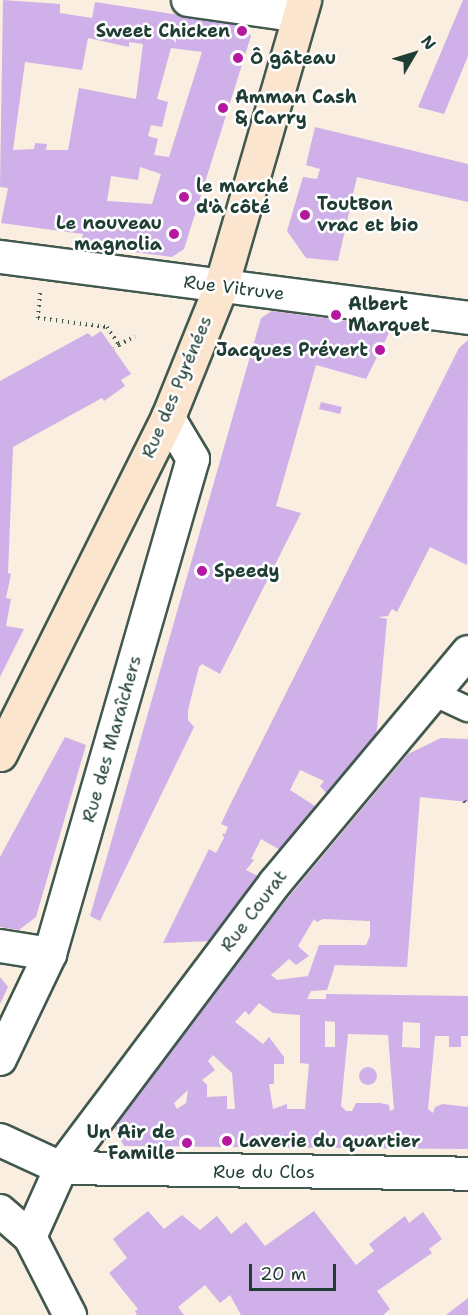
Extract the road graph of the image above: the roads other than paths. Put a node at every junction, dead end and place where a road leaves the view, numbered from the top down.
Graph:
1 (188, 0) edge
2 (302, 8) edge
3 (0, 257) edge
4 (221, 286) junction
5 (468, 318) edge
6 (168, 417) junction
7 (468, 652) edge
8 (433, 693) junction
9 (468, 710) edge
10 (0, 754) edge
11 (0, 946) edge
12 (50, 954) junction
13 (0, 1059) edge
14 (0, 1140) edge
15 (61, 1168) junction
16 (468, 1174) edge
17 (0, 1211) edge
18 (30, 1237) junction
19 (70, 1315) edge

1 - 2 street
2 - 4 main road, Rue des Pyrénées
3 - 4 street, Rue Vitruve
4 - 5 street, Rue Vitruve
4 - 6 main road, Rue des Pyrénées
6 - 10 main road, Rue des Pyrénées
6 - 12 street, Rue des Maraîchers
7 - 8 street, Rue Courat
8 - 9 street
8 - 15 street, Rue Courat
11 - 12 street
12 - 13 street, Rue des Maraîchers
14 - 15 street
15 - 16 street, Rue du Clos
15 - 18 street, Rue Courat
17 - 18 street
18 - 19 street

